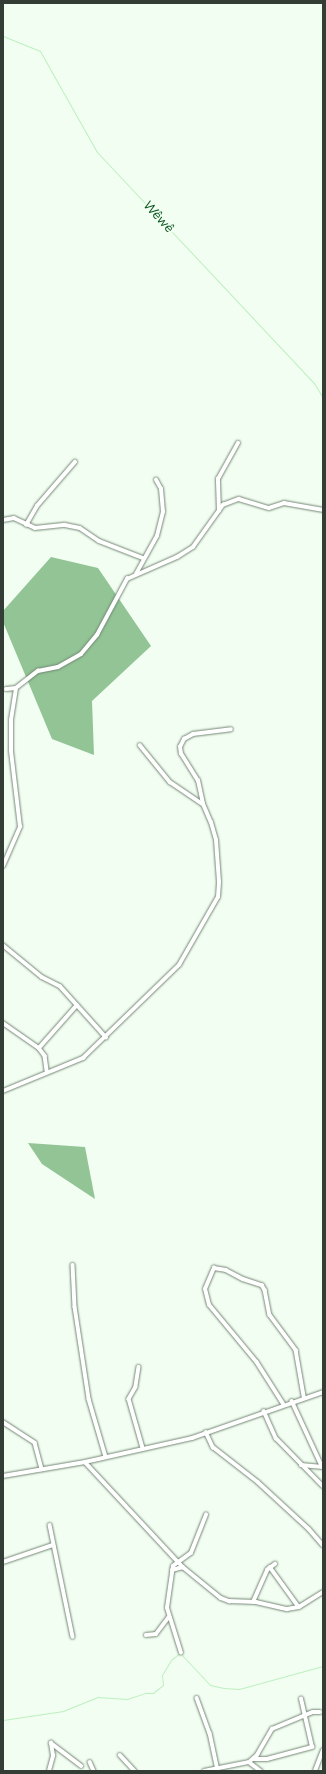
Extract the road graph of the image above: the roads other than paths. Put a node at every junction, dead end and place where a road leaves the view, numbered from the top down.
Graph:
1 (238, 443) dead end
2 (75, 462) dead end
3 (156, 480) dead end
4 (323, 510) edge
5 (219, 511) junction
6 (3, 520) edge
7 (26, 525) junction
8 (143, 558) junction
9 (136, 574) junction
10 (16, 688) junction
11 (6, 690) dead end
12 (231, 729) dead end
13 (140, 744) dead end
14 (203, 804) junction
15 (3, 866) edge
16 (3, 945) edge
17 (77, 1005) junction
18 (3, 1023) edge
19 (106, 1037) junction
20 (39, 1048) junction
21 (47, 1071) junction
22 (3, 1091) edge
23 (73, 1265) dead end
24 (139, 1367) dead end
25 (323, 1392) edge
26 (304, 1396) junction
27 (292, 1401) junction
28 (283, 1404) junction
29 (264, 1411) junction
30 (3, 1422) edge
31 (206, 1432) junction
32 (143, 1448) junction
33 (106, 1457) junction
34 (85, 1462) junction
35 (301, 1465) junction
36 (323, 1466) edge
37 (42, 1469) junction
38 (3, 1476) edge
39 (323, 1486) edge
40 (206, 1516) dead end
41 (50, 1525) dead end
42 (53, 1545) junction
43 (323, 1545) edge
44 (3, 1562) edge
45 (180, 1564) junction
46 (275, 1564) dead end
47 (183, 1567) junction
48 (270, 1567) junction
49 (172, 1570) junction
50 (323, 1592) edge
51 (252, 1602) junction
52 (299, 1607) junction
53 (169, 1617) junction
54 (146, 1635) dead end
55 (73, 1637) dead end
56 (181, 1653) dead end
57 (197, 1698) dead end
58 (302, 1699) dead end
59 (320, 1712) dead end
60 (306, 1715) junction
61 (323, 1750) edge
62 (120, 1755) dead end
63 (253, 1759) junction
64 (90, 1762) dead end
65 (249, 1762) junction
66 (81, 1766) dead end
67 (217, 1770) edge
68 (49, 1771) edge
69 (94, 1771) edge
70 (135, 1771) edge
71 (204, 1771) edge
72 (261, 1771) edge
73 (315, 1771) edge

1 - 5 street
2 - 7 street
3 - 8 street
4 - 5 street
5 - 9 street
6 - 7 street
7 - 8 street
8 - 9 street
9 - 10 street
10 - 11 street
10 - 15 street
12 - 14 street
13 - 14 street
14 - 19 street
16 - 17 street
17 - 19 street
17 - 20 street
18 - 20 street
19 - 21 street
20 - 21 street
21 - 22 street
23 - 33 street
24 - 32 street
25 - 26 street
26 - 27 street
26 - 28 street
27 - 28 street
27 - 36 street
28 - 29 street
29 - 31 street
29 - 35 street
30 - 37 street
31 - 32 street
31 - 43 street
32 - 33 street
33 - 34 street
34 - 37 street
34 - 45 street
35 - 36 street
35 - 39 street
37 - 38 street
40 - 45 street
41 - 42 street
42 - 44 street
42 - 55 street
45 - 47 street
45 - 49 street
46 - 48 street
47 - 49 street
47 - 51 street
48 - 51 street
48 - 52 street
49 - 53 street
50 - 52 street
51 - 52 street
53 - 54 street
53 - 56 street
57 - 67 street
58 - 60 street
59 - 60 street
60 - 63 street
60 - 63 street
61 - 73 street
62 - 70 street
63 - 65 street
64 - 69 street
65 - 67 street
65 - 72 street
66 - 68 street
67 - 71 street

